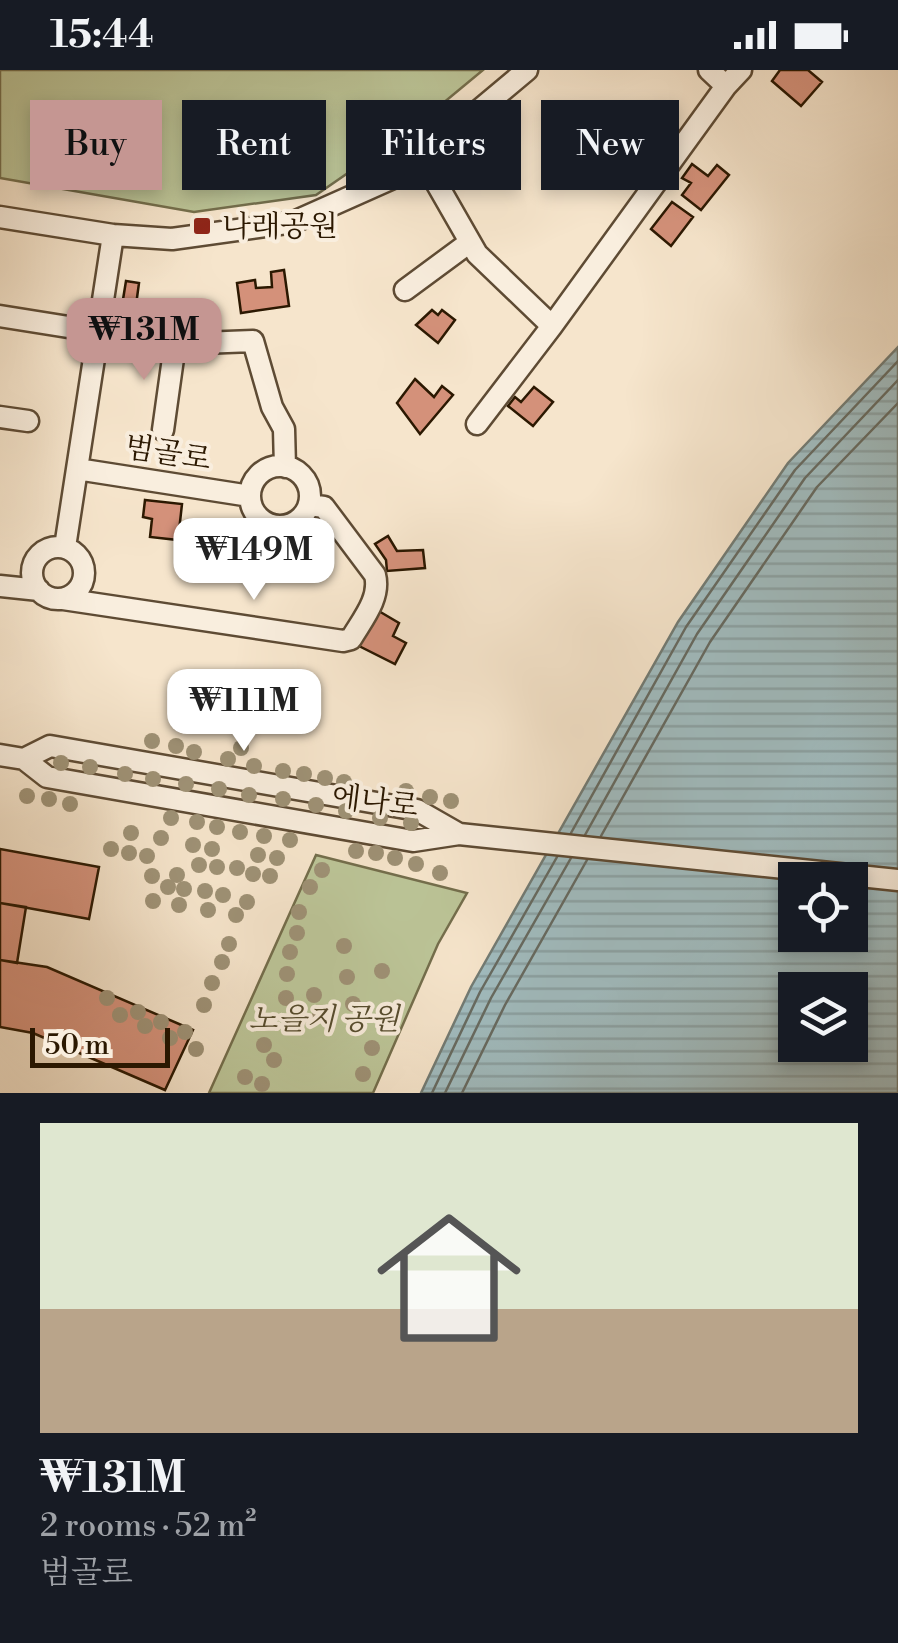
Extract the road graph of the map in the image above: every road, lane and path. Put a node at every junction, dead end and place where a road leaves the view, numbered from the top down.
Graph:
1 (528, 70) edge
2 (709, 70) edge
3 (741, 70) edge
4 (726, 86) junction
5 (492, 100) edge
6 (366, 190) edge
7 (440, 190) edge
8 (0, 217) edge
9 (113, 235) junction
10 (470, 242) junction
11 (406, 290) dead end
12 (0, 316) edge
13 (552, 326) junction
14 (100, 332) junction
15 (175, 344) junction
16 (0, 416) edge
17 (28, 421) dead end
18 (477, 424) dead end
19 (162, 430) dead end
20 (284, 466) junction
21 (77, 469) junction
22 (250, 496) junction
23 (308, 505) junction
24 (65, 546) junction
25 (0, 586) edge
26 (39, 590) junction
27 (63, 599) junction
28 (0, 755) edge
29 (24, 759) junction
30 (458, 834) junction
31 (897, 880) edge

1 - 5 street
2 - 4 street
3 - 4 street
4 - 13 street
6 - 9 street
7 - 10 street
8 - 9 street
9 - 14 street, 범골로
10 - 11 street
10 - 13 street
12 - 14 street
13 - 18 street
14 - 15 street
14 - 21 street, 범골로
15 - 19 street
15 - 20 street
16 - 17 street
20 - 22 street, 범골로
20 - 23 street
21 - 22 street, 범골로
21 - 24 street, 범골로
22 - 23 street
23 - 27 street
24 - 26 street
24 - 27 street, 범골로
25 - 26 street
26 - 27 street
28 - 29 street, 에나로
29 - 30 street, 에나로
29 - 30 street, 에나로
30 - 31 street

